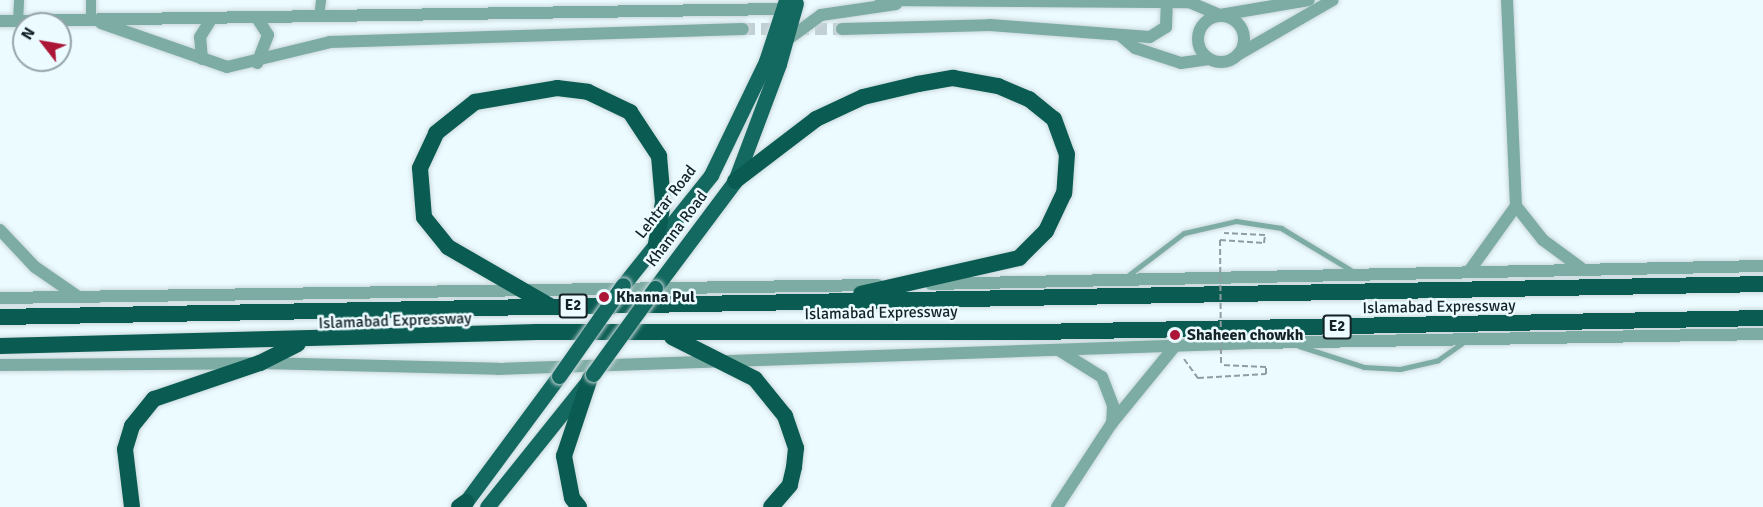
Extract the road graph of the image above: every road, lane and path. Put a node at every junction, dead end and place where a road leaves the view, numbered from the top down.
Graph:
1 (91, 0) edge
2 (321, 0) edge
3 (881, 0) edge
4 (1309, 0) edge
5 (1334, 0) edge
6 (1507, 0) edge
7 (1167, 2) junction
8 (789, 3) edge
9 (896, 4) junction
10 (1220, 15) junction
11 (319, 17) junction
12 (212, 18) junction
13 (257, 18) junction
14 (72, 20) edge
15 (91, 20) junction
16 (743, 29) tunnel mouth
17 (842, 29) tunnel mouth
18 (1122, 37) junction
19 (787, 40) junction
20 (1239, 54) junction
21 (201, 59) junction
22 (1209, 59) junction
23 (257, 63) junction
24 (735, 181) junction
25 (1515, 206) junction
26 (1224, 222) junction
27 (0, 230) edge
28 (656, 244) junction
29 (1763, 266) edge
30 (1581, 268) junction
31 (1470, 270) junction
32 (1356, 273) junction
33 (1124, 279) junction
34 (906, 284) junction
35 (1763, 284) edge
36 (525, 293) junction
37 (77, 296) junction
38 (0, 298) edge
39 (822, 302) junction
40 (551, 307) junction
41 (0, 317) edge
42 (1763, 318) edge
43 (667, 334) junction
44 (1763, 334) edge
45 (1468, 338) junction
46 (301, 342) junction
47 (1292, 343) junction
48 (0, 346) edge
49 (1175, 346) junction
50 (1058, 350) junction
51 (723, 361) junction
52 (260, 363) junction
53 (0, 365) edge
54 (592, 376) junction
55 (1113, 423) junction
56 (462, 505) edge
57 (132, 507) edge
58 (487, 507) edge
59 (579, 507) edge
60 (771, 507) edge
61 (1057, 507) edge

1 - 15 street
2 - 11 street
3 - 9 street
4 - 10 street
5 - 20 street
6 - 25 street
7 - 9 street
7 - 10 street
7 - 18 street
8 - 11 street
8 - 19 main road, Khanna Road
8 - 28 main road, Lehtrar Road
9 - 19 street
10 - 20 street
10 - 22 street
11 - 13 street
12 - 13 street
12 - 15 street
12 - 21 street
13 - 23 street
14 - 15 street
15 - 21 street
16 - 23 street
17 - 18 street
18 - 22 street
19 - 24 main road, Khanna Road
20 - 22 street
21 - 23 street
24 - 34 highway
24 - 54 main road, Khanna Road, bridge
25 - 30 street
25 - 31 street
26 - 32 lane
26 - 33 lane
26 - 49 path, bridge
27 - 37 street
28 - 36 highway
28 - 56 main road, Lehtrar Road, bridge
29 - 30 street
30 - 31 street
31 - 32 street
32 - 33 street
33 - 34 street
34 - 36 street
34 - 39 highway
35 - 39 highway, Islamabad Expressway / E2
36 - 37 street
36 - 40 highway
37 - 38 street
39 - 40 highway, Islamabad Expressway / E2
40 - 41 highway, Islamabad Expressway / E2
42 - 43 highway, Islamabad Expressway / E2
43 - 46 highway, Islamabad Expressway / E2
43 - 51 highway
44 - 45 street
45 - 47 street
45 - 47 lane
46 - 48 highway, Islamabad Expressway / E2
46 - 52 highway
47 - 49 street
49 - 50 street
49 - 55 street
50 - 51 street
50 - 55 street
51 - 52 street
51 - 60 highway
52 - 53 street
52 - 57 highway
54 - 58 main road, Khanna Road
54 - 59 highway
55 - 61 street

